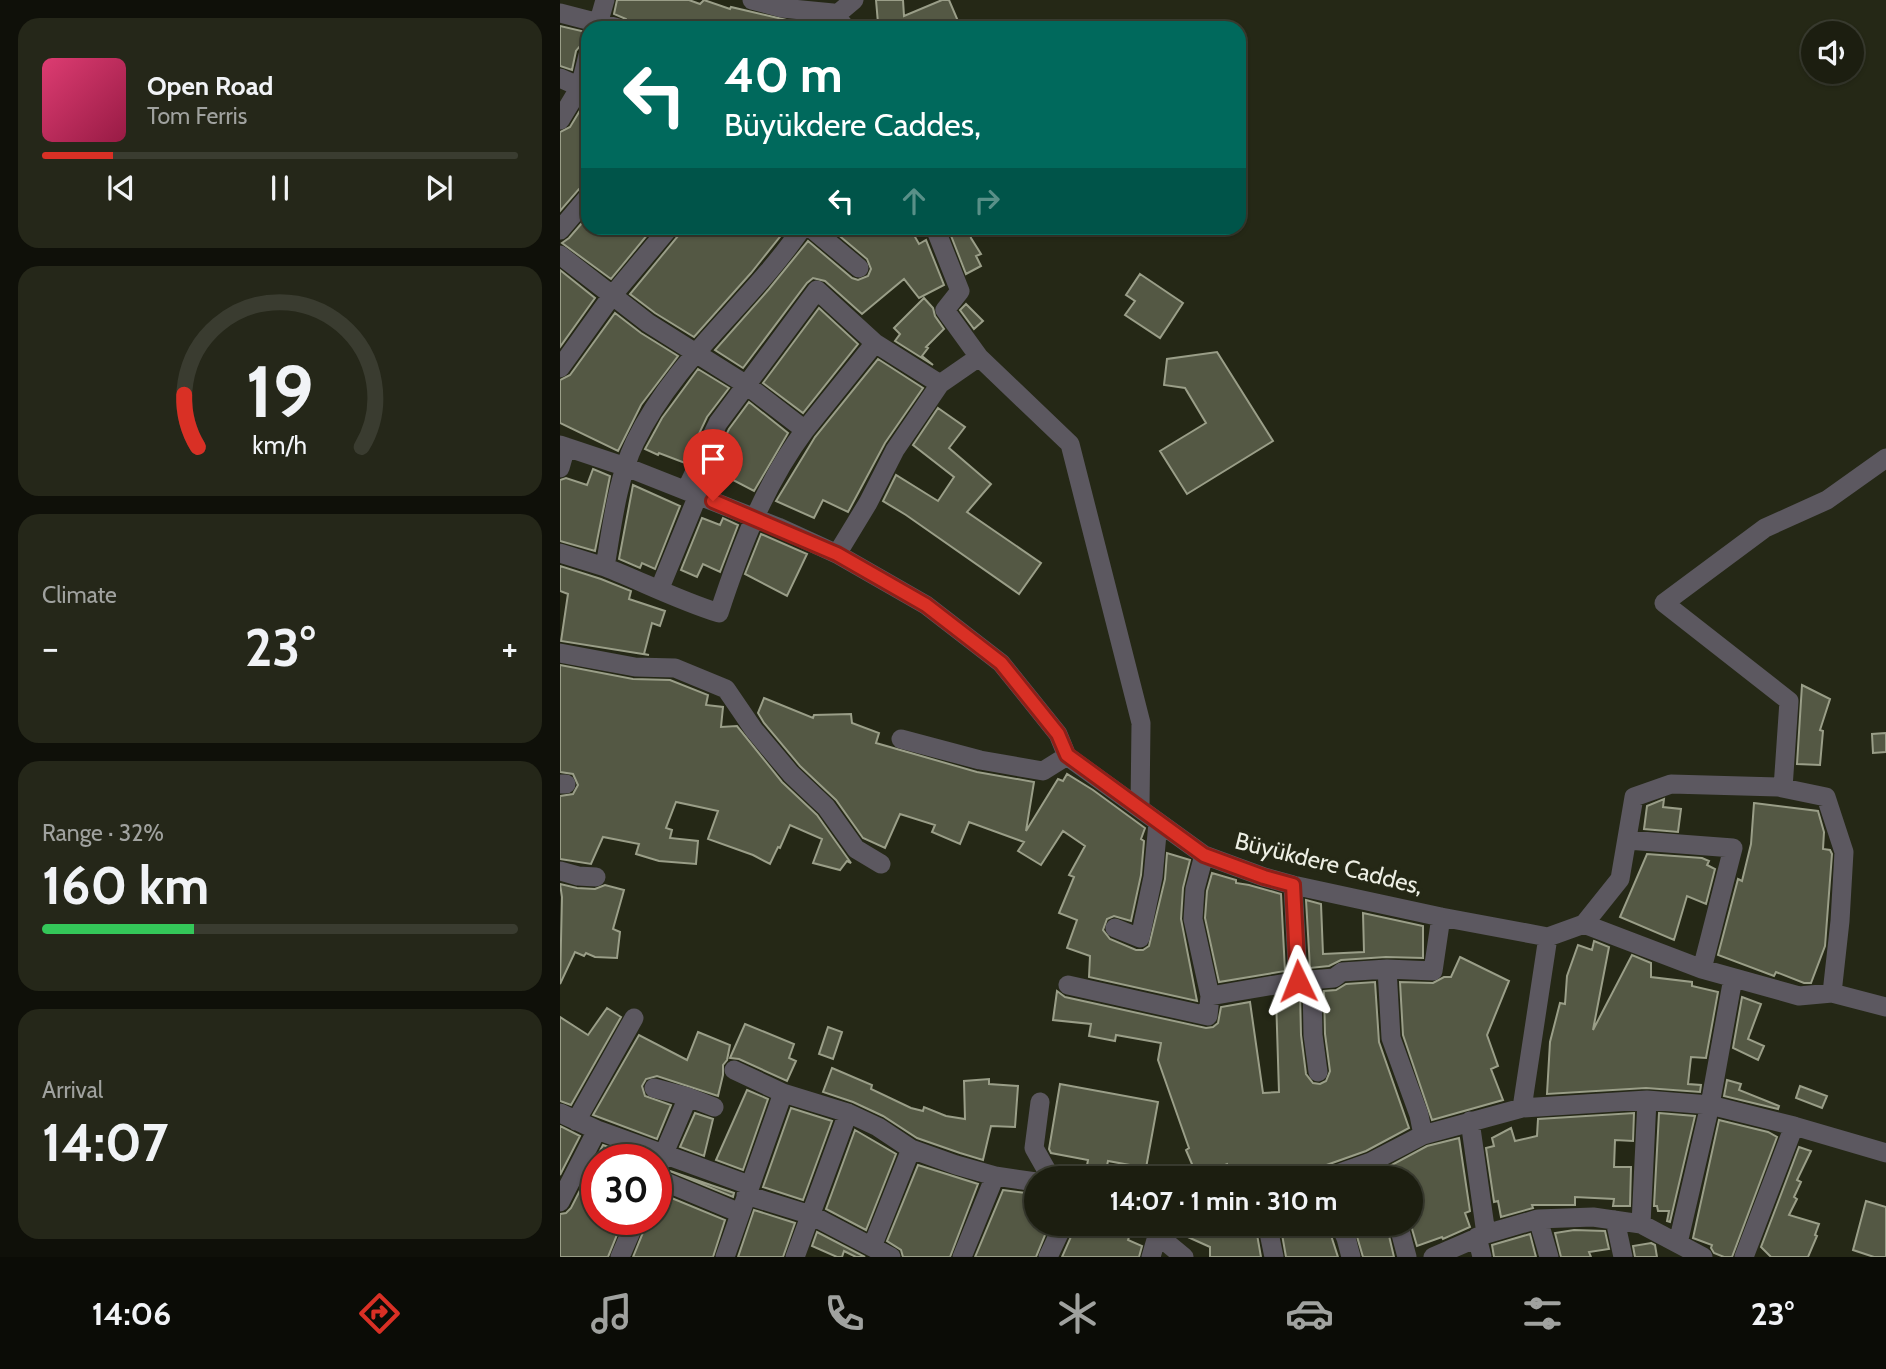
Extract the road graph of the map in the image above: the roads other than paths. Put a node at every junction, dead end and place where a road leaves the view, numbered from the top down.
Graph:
1 (605, 0) edge
2 (752, 0) edge
3 (854, 0) edge
4 (782, 4) edge
5 (560, 13) edge
6 (588, 21) edge
7 (605, 21) edge
8 (839, 21) edge
9 (841, 21) edge
10 (581, 74) edge
11 (560, 78) edge
12 (581, 81) edge
13 (560, 120) edge
14 (581, 205) edge
15 (560, 230) edge
16 (663, 235) edge
17 (797, 235) edge
18 (819, 235) edge
19 (938, 235) edge
20 (560, 255) edge
21 (859, 268) dead end
22 (611, 297) junction
23 (875, 343) junction
24 (695, 352) junction
25 (979, 357) junction
26 (560, 368) edge
27 (745, 384) junction
28 (940, 384) junction
29 (805, 430) junction
30 (563, 446) edge
31 (1886, 458) edge
32 (626, 467) junction
33 (560, 468) edge
34 (692, 492) junction
35 (755, 517) junction
36 (560, 553) edge
37 (837, 554) junction
38 (605, 567) junction
39 (660, 588) junction
40 (560, 653) edge
41 (901, 739) dead end
42 (1067, 755) junction
43 (1783, 788) junction
44 (1140, 808) junction
45 (1158, 823) junction
46 (1627, 840) junction
47 (1204, 855) junction
48 (881, 864) dead end
49 (560, 871) edge
50 (596, 877) dead end
51 (1293, 885) junction
52 (1441, 917) junction
53 (1584, 924) junction
54 (1115, 928) dead end
55 (1548, 936) junction
56 (1387, 969) junction
57 (1702, 970) junction
58 (1733, 978) junction
59 (1305, 980) junction
60 (1068, 985) dead end
61 (1832, 993) junction
62 (1210, 996) junction
63 (1886, 1007) edge
64 (634, 1018) dead end
65 (734, 1070) dead end
66 (1318, 1072) dead end
67 (654, 1088) dead end
68 (783, 1093) junction
69 (688, 1097) junction
70 (1647, 1100) junction
71 (1040, 1102) dead end
72 (1710, 1105) junction
73 (714, 1107) dead end
74 (1522, 1108) junction
75 (848, 1113) junction
76 (568, 1117) edge
77 (1470, 1121) junction
78 (1794, 1126) junction
79 (597, 1130) junction
80 (1423, 1135) junction
81 (638, 1144) edge
82 (668, 1144) edge
83 (911, 1149) junction
84 (1886, 1153) edge
85 (672, 1157) edge
86 (1044, 1166) edge
87 (1380, 1166) edge
88 (995, 1176) junction
89 (1024, 1180) edge
90 (672, 1181) edge
91 (745, 1197) junction
92 (560, 1202) edge
93 (811, 1215) junction
94 (1538, 1219) junction
95 (1615, 1220) junction
96 (1641, 1224) junction
97 (630, 1235) edge
98 (1481, 1235) junction
99 (1058, 1236) edge
100 (1150, 1236) edge
101 (1158, 1236) edge
102 (1270, 1236) edge
103 (1345, 1236) edge
104 (1402, 1236) edge
105 (865, 1249) edge
106 (1691, 1252) edge
107 (620, 1257) edge
108 (725, 1257) edge
109 (796, 1257) edge
110 (891, 1257) edge
111 (961, 1257) edge
112 (1048, 1257) edge
113 (1151, 1257) edge
114 (1184, 1257) edge
115 (1274, 1257) edge
116 (1351, 1257) edge
117 (1408, 1257) edge
118 (1433, 1257) edge
119 (1482, 1257) edge
120 (1549, 1257) edge
121 (1623, 1257) edge
122 (1744, 1257) edge

1 - 7 street
2 - 4 street
3 - 9 street
4 - 8 street
5 - 6 street
10 - 11 street
12 - 13 street
14 - 15 street
16 - 22 street
17 - 24 street
18 - 21 street
19 - 25 street
20 - 22 street
22 - 24 street
22 - 26 street
23 - 27 street
23 - 28 street
23 - 29 street
24 - 27 street
24 - 32 street
25 - 28 street
25 - 44 street
27 - 29 street
27 - 34 street
28 - 37 street
29 - 35 street
30 - 32 street, Büyükdere Caddes,
30 - 33 street
31 - 43 street
32 - 34 street, Büyükdere Caddes,
32 - 38 street
34 - 35 street, Büyükdere Caddes,
34 - 39 street
35 - 37 street, Büyükdere Caddes,
35 - 39 street
36 - 38 street
37 - 42 street, Büyükdere Caddes,
38 - 39 street
40 - 48 street
41 - 42 street
42 - 44 street, Büyükdere Caddes,
43 - 46 street
43 - 61 street
44 - 45 street, Büyükdere Caddes,
45 - 47 street, Büyükdere Caddes,
45 - 54 street
46 - 53 street
46 - 57 street
47 - 51 street, Büyükdere Caddes,
47 - 62 street
49 - 50 street
51 - 52 street, Büyükdere Caddes,
51 - 59 street
52 - 55 street, Büyükdere Caddes,
52 - 56 street
53 - 55 street
53 - 57 street
55 - 74 street
56 - 59 street
56 - 80 street
57 - 58 street
58 - 61 street
58 - 72 street
59 - 62 street
59 - 66 street
60 - 62 street
61 - 63 street
64 - 76 street
65 - 68 street
67 - 69 street
68 - 75 street
68 - 91 street
69 - 73 street
69 - 82 street
70 - 72 street
70 - 74 street
70 - 96 street
71 - 86 street
72 - 78 street
72 - 106 street
74 - 77 street
75 - 83 street
75 - 93 street
76 - 79 street
77 - 80 street
77 - 98 street
78 - 84 street
78 - 122 street
79 - 81 street
79 - 92 street
80 - 87 street
83 - 88 street
83 - 105 street
85 - 91 street
88 - 89 street
88 - 111 street
90 - 91 street
91 - 93 street
91 - 108 street
93 - 105 street
93 - 109 street
94 - 95 street
94 - 98 street
94 - 120 street
95 - 96 street
95 - 121 street
96 - 106 street
97 - 107 street
98 - 118 street
98 - 119 street
99 - 112 street
100 - 113 street
101 - 114 street
102 - 115 street
103 - 116 street
104 - 117 street
105 - 110 street

